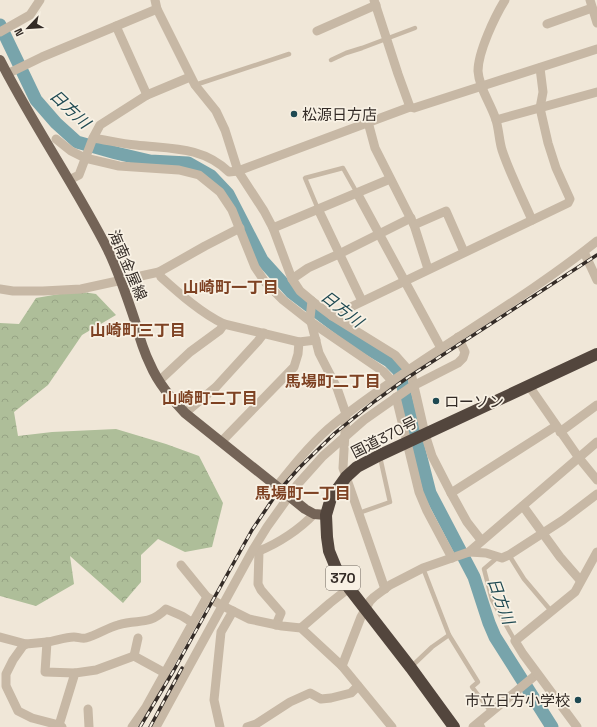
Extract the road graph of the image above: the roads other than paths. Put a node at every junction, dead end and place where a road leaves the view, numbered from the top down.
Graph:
1 (40, 0) edge
2 (505, 0) edge
3 (375, 3) edge
4 (156, 4) edge
5 (591, 4) edge
6 (597, 23) edge
7 (547, 24) dead end
8 (116, 26) junction
9 (415, 28) dead end
10 (4, 30) edge
11 (317, 31) dead end
12 (386, 38) junction
13 (597, 49) edge
14 (289, 54) dead end
15 (0, 60) edge
16 (331, 60) dead end
17 (540, 68) junction
18 (12, 72) junction
19 (192, 81) junction
20 (482, 87) junction
21 (597, 92) edge
22 (147, 95) junction
23 (410, 107) junction
24 (540, 108) junction
25 (496, 120) junction
26 (368, 122) junction
27 (92, 139) junction
28 (56, 140) dead end
29 (86, 156) junction
30 (238, 171) junction
31 (390, 179) junction
32 (69, 180) junction
33 (357, 193) junction
34 (318, 209) junction
35 (532, 220) junction
36 (412, 222) junction
37 (240, 228) junction
38 (273, 228) junction
39 (380, 234) junction
40 (597, 241) edge
41 (464, 252) junction
42 (584, 252) junction
43 (339, 254) junction
44 (428, 269) junction
45 (159, 272) junction
46 (292, 278) junction
47 (121, 280) junction
48 (597, 280) edge
49 (404, 282) junction
50 (0, 289) edge
51 (362, 301) junction
52 (311, 303) junction
53 (332, 316) junction
54 (311, 320) junction
55 (224, 324) junction
56 (264, 333) junction
57 (458, 337) junction
58 (316, 340) junction
59 (298, 342) junction
60 (441, 348) junction
61 (597, 354) edge
62 (407, 371) junction
63 (393, 380) junction
64 (159, 381) junction
65 (413, 386) junction
66 (529, 386) junction
67 (398, 396) junction
68 (597, 405) edge
69 (185, 413) junction
70 (346, 414) junction
71 (558, 429) junction
72 (345, 436) junction
73 (416, 438) junction
74 (222, 441) junction
75 (597, 442) edge
76 (380, 455) junction
77 (579, 458) junction
78 (346, 477) junction
79 (597, 480) edge
80 (277, 486) junction
81 (451, 494) junction
82 (597, 494) edge
83 (289, 495) junction
84 (524, 506) junction
85 (359, 513) junction
86 (320, 514) junction
87 (543, 533) junction
88 (481, 540) junction
89 (257, 549) junction
90 (469, 552) junction
91 (597, 552) edge
92 (509, 555) junction
93 (498, 557) junction
94 (452, 558) junction
95 (181, 565) dead end
96 (423, 568) junction
97 (580, 580) junction
98 (349, 588) junction
99 (385, 589) junction
100 (207, 598) junction
101 (223, 606) junction
102 (366, 609) junction
103 (233, 611) junction
104 (552, 612) junction
105 (193, 623) junction
106 (276, 625) junction
107 (301, 628) junction
108 (448, 635) junction
109 (0, 637) edge
110 (138, 638) dead end
111 (516, 641) junction
112 (47, 642) junction
113 (26, 644) junction
114 (134, 656) junction
115 (342, 666) junction
116 (411, 668) junction
117 (75, 673) junction
118 (165, 673) junction
119 (535, 675) junction
120 (358, 686) junction
121 (88, 709) dead end
122 (491, 712) junction
123 (479, 725) edge
124 (60, 726) edge
125 (88, 727) edge
126 (132, 727) edge
127 (156, 727) edge
128 (220, 727) edge
129 (247, 727) edge
130 (392, 727) edge
131 (454, 727) edge
132 (577, 727) edge

1 - 10 street
2 - 20 street
3 - 11 street
3 - 12 street
4 - 8 street
4 - 19 street
5 - 6 street
5 - 7 street
8 - 18 street
8 - 22 street
9 - 12 lane
12 - 16 lane
12 - 23 street
13 - 17 street
14 - 19 lane
15 - 18 main road, 海南金屋線
17 - 20 street
17 - 24 street
18 - 32 main road, 海南金屋線
19 - 22 street
19 - 30 street
20 - 23 street
20 - 25 street
21 - 24 street
22 - 27 street
23 - 26 street
24 - 25 street
24 - 35 street
25 - 35 street
26 - 30 street
26 - 31 street
27 - 29 street
27 - 30 street
28 - 29 street
29 - 32 street
29 - 37 street
30 - 38 street
31 - 33 street
31 - 36 street
32 - 47 main road, 海南金屋線
33 - 34 street
33 - 34 lane
33 - 39 street
34 - 38 street
34 - 43 street
35 - 41 street
36 - 39 street
36 - 41 street
36 - 44 street
37 - 45 street
37 - 54 street
38 - 46 street
39 - 43 street
39 - 49 street
40 - 42 street
41 - 44 street
42 - 48 street
42 - 57 street
43 - 46 street
43 - 51 street
44 - 49 street
45 - 47 street
45 - 55 street
46 - 52 street
47 - 50 street
47 - 64 main road, 海南金屋線
49 - 51 street
49 - 60 street
51 - 53 street
52 - 53 street
52 - 54 street
53 - 62 street
54 - 58 street
54 - 63 street
55 - 56 street
55 - 64 street
56 - 59 street
56 - 69 street
57 - 60 street
57 - 65 street
58 - 59 street
58 - 70 street
59 - 74 street
60 - 62 street
61 - 66 highway, 国道370号 / 370
62 - 63 street
62 - 65 street
63 - 70 street
64 - 69 main road, 海南金屋線
65 - 67 street
65 - 73 street
66 - 71 street
66 - 73 highway, 国道370号 / 370
67 - 72 street
67 - 73 street
68 - 71 street
69 - 74 main road, 海南金屋線
70 - 72 street
70 - 80 street
71 - 77 street
71 - 81 street
72 - 78 street
72 - 83 street
73 - 76 highway, 国道370号 / 370
73 - 81 street
73 - 94 street
74 - 80 main road, 海南金屋線
75 - 77 street
76 - 78 highway, 国道370号 / 370
76 - 85 lane
77 - 79 street
77 - 84 street
78 - 85 street
78 - 86 highway, 国道370号 / 370
80 - 83 main road, 海南金屋線
81 - 88 street
82 - 87 street
83 - 86 main road, 海南金屋線
83 - 89 street
84 - 87 street
84 - 88 street
85 - 99 street
86 - 89 street
86 - 98 highway, 国道370号 / 370
87 - 92 street
87 - 97 street
88 - 90 street
89 - 101 street
89 - 106 street
90 - 93 street
90 - 94 street
91 - 97 street
92 - 93 street
92 - 104 lane
93 - 111 lane
94 - 96 street
95 - 100 street
96 - 99 street
96 - 108 lane
97 - 104 street
98 - 102 highway, 国道370号 / 370
98 - 107 street
99 - 102 street
100 - 101 street
100 - 105 street
101 - 103 street
101 - 127 street
102 - 115 street
102 - 116 highway, 国道370号 / 370
103 - 106 street
103 - 128 street
104 - 111 street
105 - 112 street
105 - 118 street
106 - 107 street
107 - 115 street
108 - 116 lane
108 - 122 lane
109 - 113 street
110 - 114 street
111 - 119 street
112 - 113 street
112 - 117 street
113 - 124 street
114 - 117 street
114 - 118 street
115 - 120 street
116 - 131 highway, 国道370号 / 370
117 - 124 street
118 - 126 street
119 - 122 street
119 - 132 street
120 - 129 street
120 - 130 street
121 - 125 street
122 - 123 street

